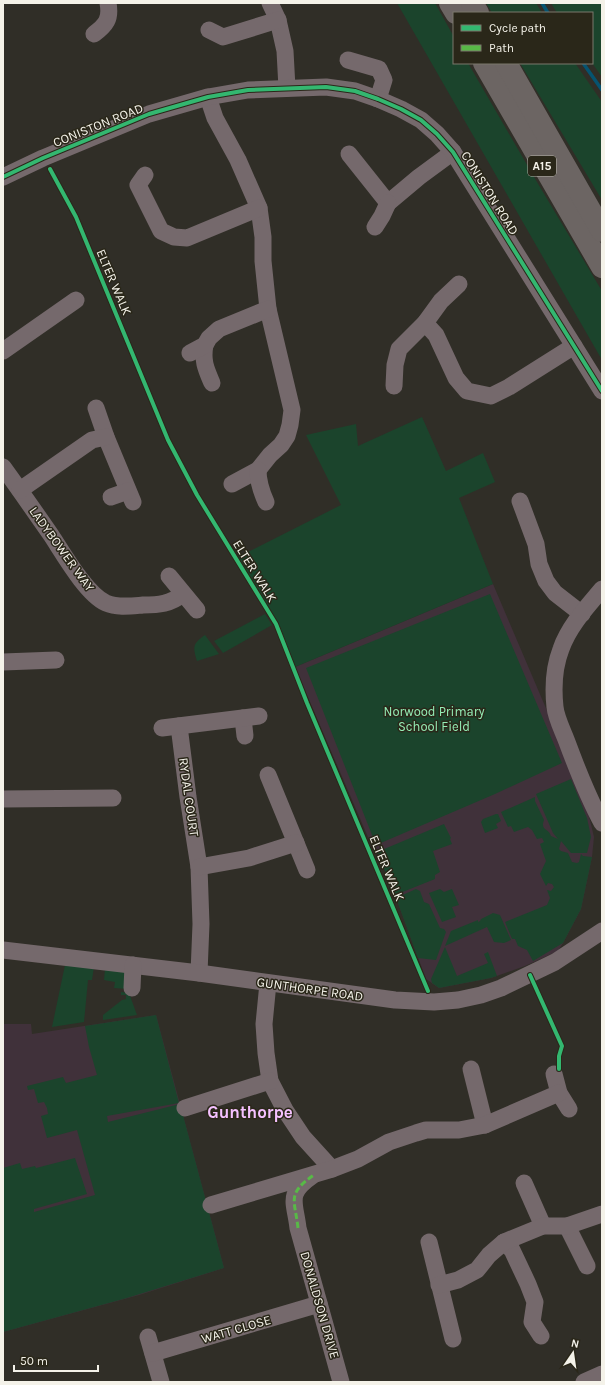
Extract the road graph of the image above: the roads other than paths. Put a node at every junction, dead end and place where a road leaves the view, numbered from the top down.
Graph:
1 (108, 3) edge
2 (270, 3) edge
3 (450, 3) edge
4 (472, 3) edge
5 (455, 12) edge
6 (477, 12) edge
7 (278, 20) junction
8 (209, 30) dead end
9 (94, 34) dead end
10 (348, 60) dead end
11 (485, 64) edge
12 (507, 64) edge
13 (287, 88) junction
14 (208, 97) junction
15 (378, 98) junction
16 (453, 152) junction
17 (349, 154) dead end
18 (145, 175) dead end
19 (3, 177) edge
20 (388, 203) junction
21 (259, 208) junction
22 (375, 227) dead end
23 (602, 231) edge
24 (602, 267) edge
25 (459, 284) dead end
26 (76, 300) dead end
27 (268, 308) junction
28 (425, 323) junction
29 (5, 344) edge
30 (205, 345) junction
31 (574, 346) junction
32 (190, 353) dead end
33 (212, 383) dead end
34 (394, 386) dead end
35 (602, 392) edge
36 (96, 408) dead end
37 (106, 437) junction
38 (3, 467) edge
39 (258, 470) junction
40 (232, 484) dead end
41 (20, 490) junction
42 (111, 498) dead end
43 (520, 501) dead end
44 (266, 502) dead end
45 (169, 576) dead end
46 (602, 589) edge
47 (183, 594) junction
48 (197, 610) dead end
49 (582, 614) junction
50 (56, 660) dead end
51 (3, 662) edge
52 (245, 736) dead end
53 (268, 775) dead end
54 (113, 798) dead end
55 (3, 799) edge
56 (602, 823) edge
57 (296, 843) junction
58 (199, 867) junction
59 (307, 870) dead end
60 (602, 931) edge
61 (3, 950) edge
62 (133, 965) junction
63 (199, 973) junction
64 (268, 983) junction
65 (132, 988) dead end
66 (471, 1069) dead end
67 (554, 1074) dead end
68 (270, 1081) junction
69 (559, 1093) junction
70 (185, 1108) dead end
71 (569, 1109) dead end
72 (485, 1126) junction
73 (332, 1169) junction
74 (314, 1175) junction
75 (524, 1183) dead end
76 (211, 1205) dead end
77 (602, 1214) edge
78 (543, 1226) junction
79 (567, 1226) junction
80 (428, 1242) dead end
81 (504, 1242) junction
82 (588, 1266) dead end
83 (439, 1284) junction
84 (319, 1304) junction
85 (540, 1336) dead end
86 (148, 1337) dead end
87 (453, 1339) dead end
88 (153, 1353) junction
89 (602, 1374) edge
90 (161, 1382) edge
91 (341, 1382) edge
92 (584, 1382) edge

1 - 9 street
2 - 7 street
3 - 5 highway
4 - 6 highway
7 - 8 street
7 - 13 street
10 - 15 street
11 - 24 highway, A15
12 - 23 highway, A15
13 - 14 street, CONISTON ROAD
13 - 15 street, CONISTON ROAD
14 - 19 street, CONISTON ROAD
14 - 21 street
15 - 16 street, CONISTON ROAD
16 - 20 street
16 - 31 street, CONISTON ROAD
17 - 20 street
18 - 21 street
20 - 22 street
21 - 27 street
25 - 28 street
26 - 29 street
27 - 30 street
27 - 39 street
28 - 31 street
28 - 34 street
30 - 32 street
30 - 33 street
31 - 35 street, CONISTON ROAD
36 - 37 street
37 - 41 street
37 - 42 street
38 - 41 street, LADYBOWER WAY
39 - 40 street
39 - 44 street
41 - 47 street, LADYBOWER WAY
43 - 49 street
45 - 47 street
46 - 49 street
47 - 48 street
49 - 56 street
50 - 51 street
52 - 58 street, RYDAL COURT
53 - 57 street
54 - 55 street
57 - 58 street
57 - 59 street
58 - 63 street, RYDAL COURT
60 - 64 street, GUNTHORPE ROAD
61 - 62 street, GUNTHORPE ROAD
62 - 63 street, GUNTHORPE ROAD
62 - 65 street
63 - 64 street, GUNTHORPE ROAD
64 - 68 street
66 - 72 street
67 - 69 street
68 - 70 street
68 - 73 street
69 - 71 street
69 - 72 street
72 - 73 street
73 - 74 street
74 - 76 street
74 - 84 street, DONALDSON DRIVE
75 - 78 street
77 - 79 street
78 - 79 street
78 - 81 street
79 - 82 street
80 - 83 street
81 - 83 street
81 - 85 street
83 - 87 street
84 - 88 street, WATT CLOSE
84 - 91 street, DONALDSON DRIVE
86 - 88 street
88 - 90 street
89 - 92 street

